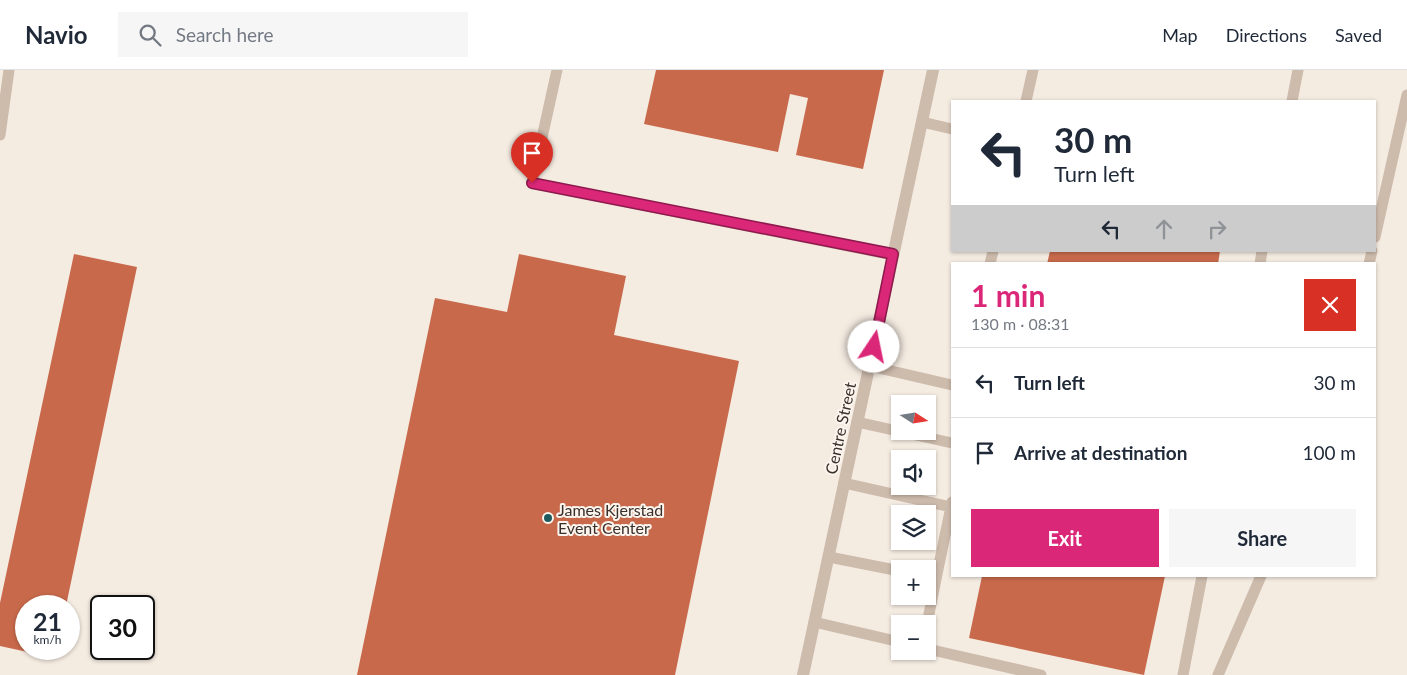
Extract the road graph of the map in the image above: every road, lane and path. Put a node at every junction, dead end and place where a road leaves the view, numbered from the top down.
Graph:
1 (9, 70) edge
2 (557, 70) edge
3 (933, 70) edge
4 (1033, 70) edge
5 (1298, 70) edge
6 (1407, 95) edge
7 (1026, 100) edge
8 (1292, 100) edge
9 (922, 122) junction
10 (951, 129) edge
11 (0, 135) edge
12 (1376, 233) edge
13 (893, 254) junction
14 (870, 366) junction
15 (951, 384) edge
16 (857, 422) junction
17 (951, 443) edge
18 (844, 483) junction
19 (951, 504) edge
20 (951, 508) edge
21 (829, 556) junction
22 (936, 563) edge
23 (891, 569) edge
24 (1202, 577) edge
25 (1261, 577) edge
26 (814, 622) junction
27 (891, 640) edge
28 (936, 651) edge
29 (803, 675) edge
30 (1041, 675) edge
31 (1185, 675) edge
32 (1218, 675) edge

1 - 11 lane
2 - 13 lane
3 - 9 street, Centre Street
4 - 7 lane
5 - 8 lane
6 - 12 lane
9 - 10 lane
9 - 13 street, Centre Street
13 - 14 street, Centre Street
14 - 15 lane
14 - 16 street, Centre Street
16 - 17 lane
16 - 18 street, Centre Street
18 - 19 lane
18 - 21 street, Centre Street
20 - 22 lane
21 - 23 lane
21 - 26 street, Centre Street
24 - 31 lane
25 - 32 lane
26 - 27 lane
26 - 29 street, Centre Street
28 - 30 lane

